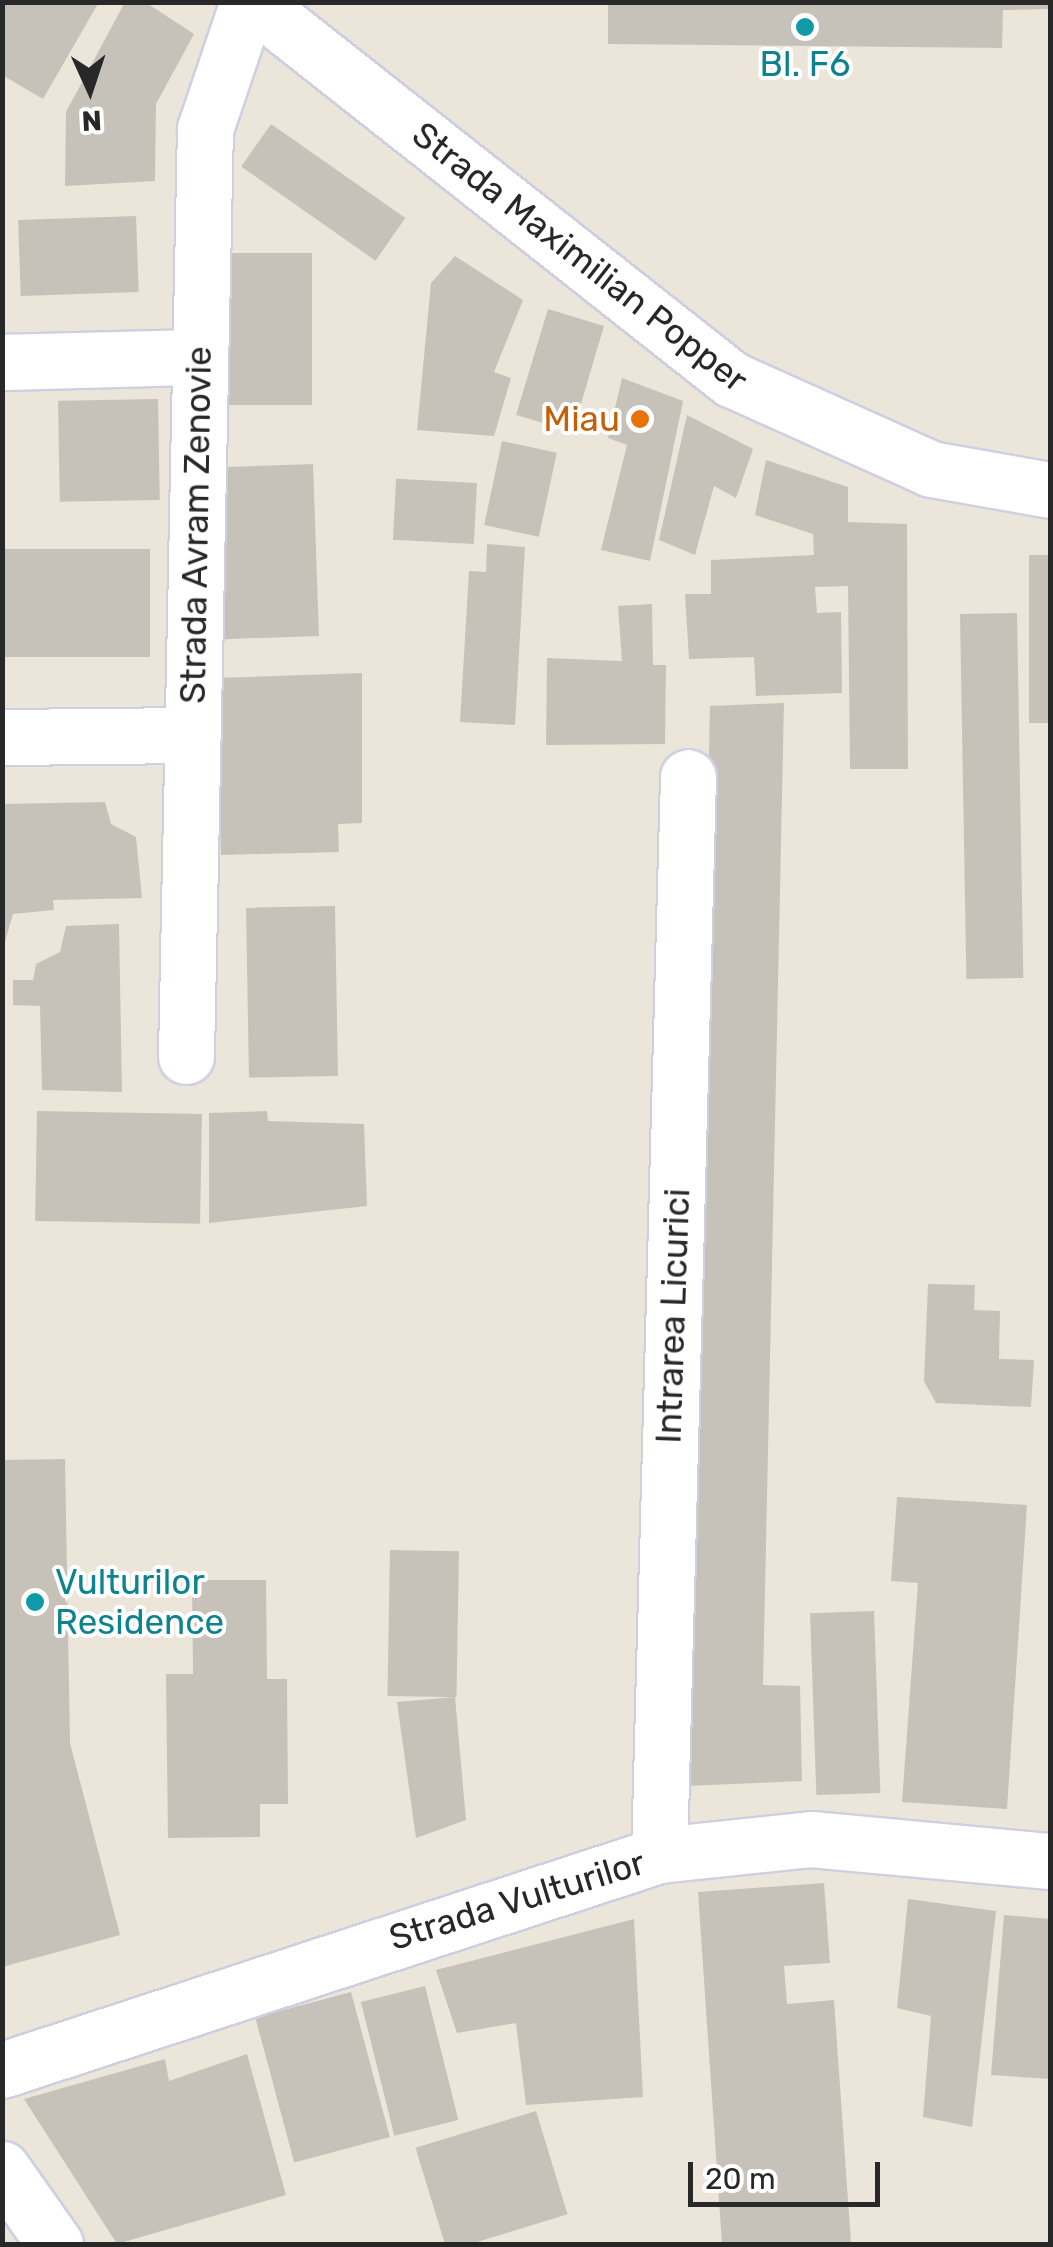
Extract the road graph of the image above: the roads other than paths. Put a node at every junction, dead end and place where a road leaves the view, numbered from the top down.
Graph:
1 (251, 2) edge
2 (199, 357) junction
3 (2, 362) edge
4 (1050, 490) edge
5 (192, 735) junction
6 (2, 737) edge
7 (688, 777) dead end
8 (186, 1056) dead end
9 (659, 1855) junction
10 (1050, 1861) edge
11 (2, 2070) edge
12 (2, 2169) edge
13 (55, 2244) edge

1 - 2 street, Strada Avram Zenovie
1 - 4 street, Strada Maximilian Popper
2 - 3 street
2 - 5 street, Strada Avram Zenovie
5 - 6 street
5 - 8 street, Strada Avram Zenovie
7 - 9 street, Intrarea Licurici
9 - 10 street, Strada Vulturilor
9 - 11 street, Strada Vulturilor
12 - 13 street

